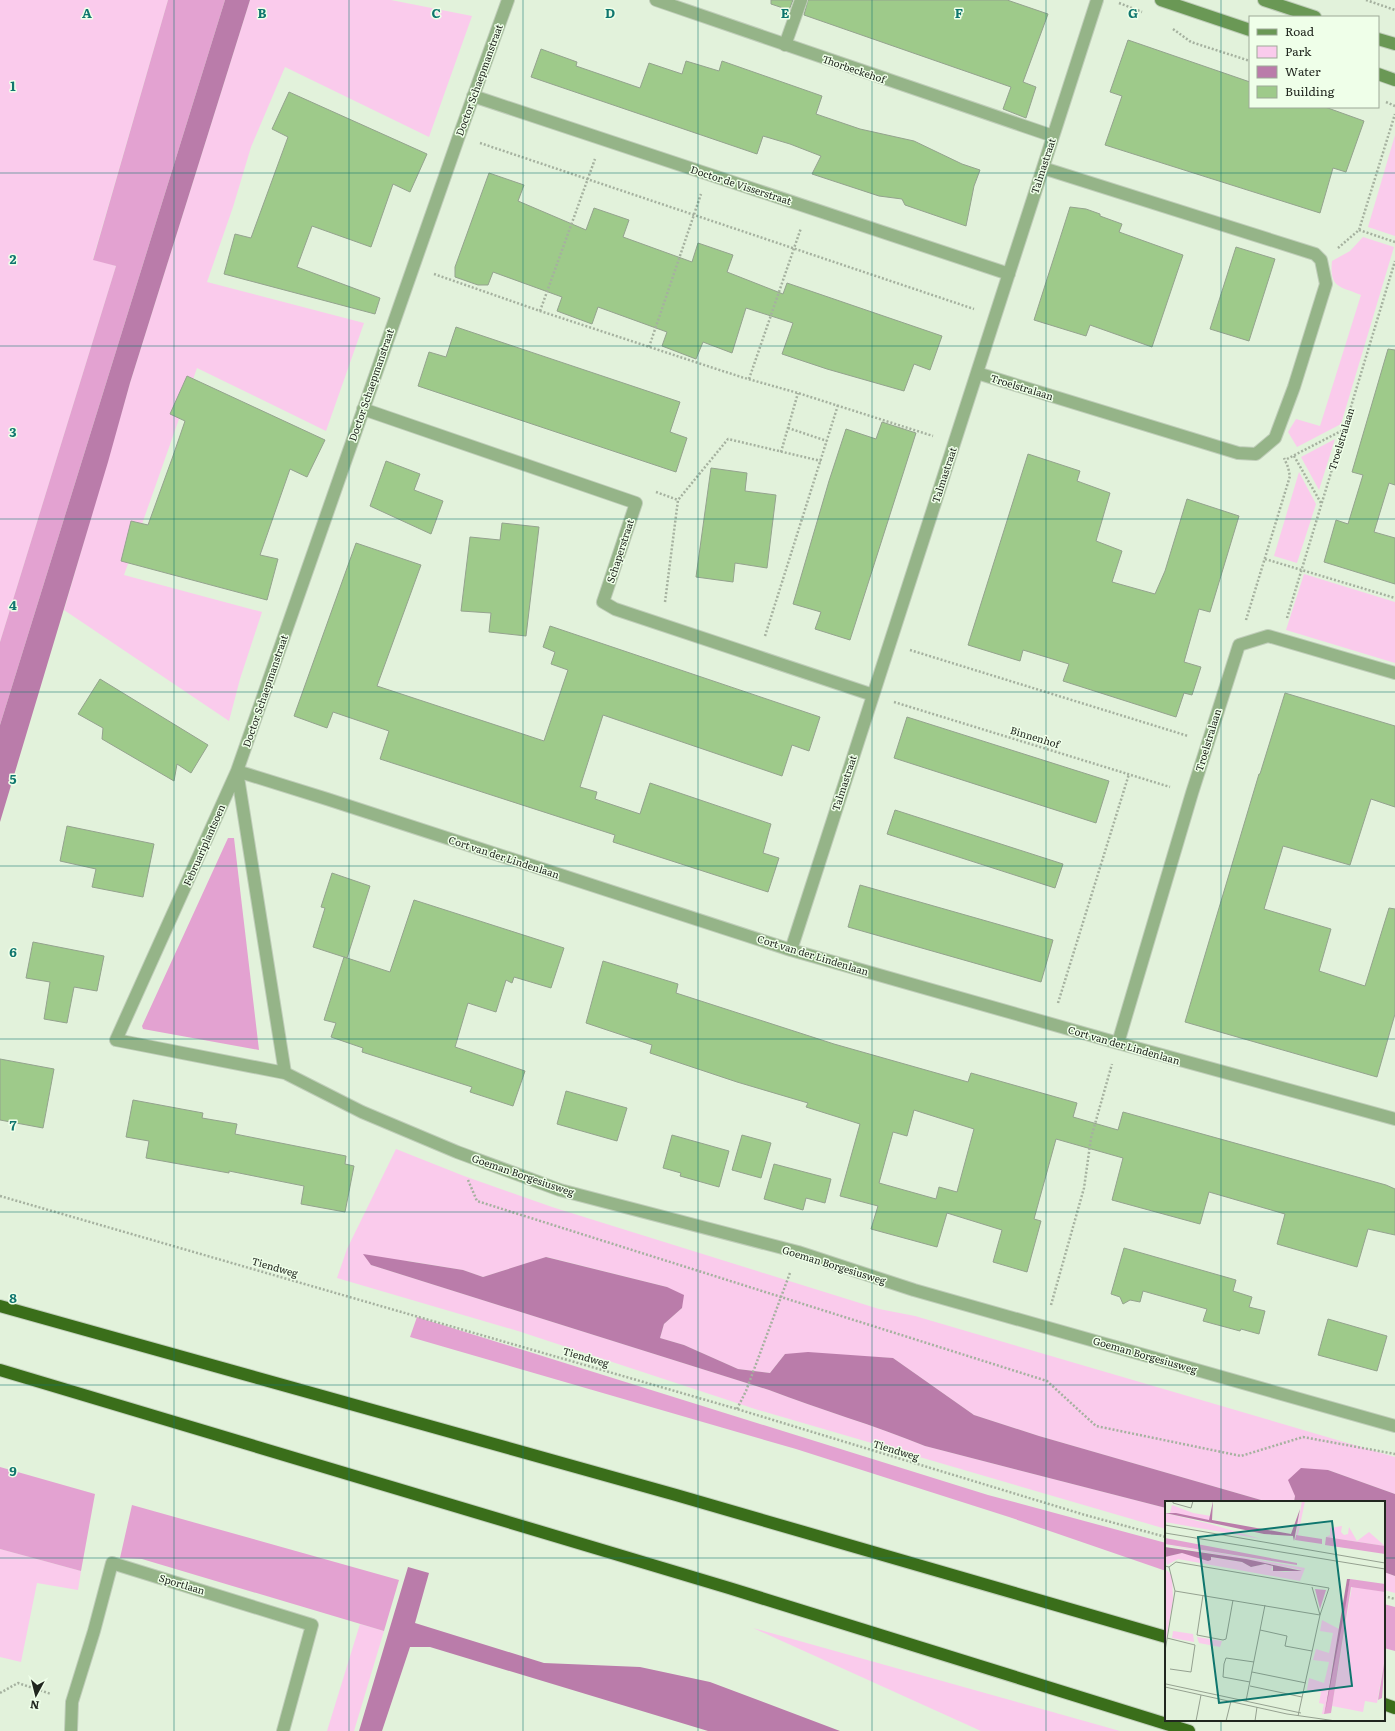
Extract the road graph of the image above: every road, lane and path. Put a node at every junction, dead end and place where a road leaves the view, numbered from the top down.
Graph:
1 (508, 0) edge
2 (656, 0) edge
3 (801, 0) edge
4 (1097, 0) edge
5 (1161, 0) edge
6 (1267, 0) edge
7 (1366, 0) edge
8 (1395, 10) edge
9 (1312, 16) edge
10 (1249, 30) edge
11 (1379, 38) edge
12 (1395, 44) edge
13 (784, 45) junction
14 (1379, 74) edge
15 (1395, 80) edge
16 (473, 96) junction
17 (1395, 114) edge
18 (459, 136) junction
19 (1053, 136) junction
20 (602, 138) junction
21 (1043, 168) junction
22 (708, 174) junction
23 (588, 179) junction
24 (808, 207) junction
25 (694, 215) junction
26 (1359, 230) junction
27 (1395, 242) edge
28 (794, 249) junction
29 (1321, 260) junction
30 (1395, 261) edge
31 (413, 267) junction
32 (1009, 274) junction
33 (540, 311) junction
34 (995, 317) junction
35 (649, 347) junction
36 (977, 373) junction
37 (749, 379) junction
38 (798, 393) junction
39 (838, 405) junction
40 (363, 410) junction
41 (788, 428) junction
42 (1344, 430) junction
43 (827, 441) junction
44 (1270, 442) junction
45 (954, 443) junction
46 (781, 452) junction
47 (1294, 456) junction
48 (1285, 460) junction
49 (821, 461) junction
50 (1322, 503) junction
51 (1265, 559) junction
52 (1302, 569) junction
53 (1395, 598) edge
54 (662, 626) junction
55 (1280, 640) junction
56 (1238, 645) junction
57 (887, 652) junction
58 (758, 657) junction
59 (1395, 673) edge
60 (873, 695) junction
61 (1208, 742) junction
62 (237, 772) junction
63 (1129, 774) junction
64 (1192, 794) junction
65 (791, 950) junction
66 (1051, 1024) junction
67 (1118, 1044) junction
68 (285, 1073) junction
69 (1395, 1119) edge
70 (457, 1152) junction
71 (0, 1196) edge
72 (798, 1252) junction
73 (781, 1297) junction
74 (0, 1306) edge
75 (1045, 1327) junction
76 (0, 1370) edge
77 (737, 1408) junction
78 (1395, 1426) edge
79 (1395, 1454) edge
80 (1165, 1537) edge
81 (1385, 1596) edge
82 (1395, 1599) edge
83 (1165, 1637) edge
84 (0, 1693) edge
85 (72, 1702) junction
86 (1385, 1704) edge
87 (1395, 1708) edge
88 (71, 1731) edge
89 (283, 1731) edge
90 (1189, 1731) edge

1 - 16 street, Doctor Schaepmanstraat
2 - 13 street, Thorbeckehof
3 - 13 street
4 - 19 street, Talmastraat
5 - 10 street
6 - 9 street
7 - 8 path
11 - 12 street
13 - 19 street, Thorbeckehof
14 - 15 street
16 - 18 street, Doctor Schaepmanstraat
16 - 20 street, Doctor de Visserstraat
17 - 26 path
18 - 23 path
18 - 31 street, Doctor Schaepmanstraat
19 - 21 street, Talmastraat
20 - 22 street, Doctor de Visserstraat
20 - 23 path
21 - 29 street
21 - 32 street, Talmastraat
22 - 24 street, Doctor de Visserstraat
22 - 25 path
23 - 25 path
23 - 33 path
24 - 28 path
24 - 32 street, Doctor de Visserstraat
25 - 28 path
25 - 35 path
26 - 27 path
26 - 29 path
28 - 34 path
28 - 37 path
29 - 44 street, Troelstralaan
30 - 42 path, Troelstralaan
31 - 33 path
31 - 40 street, Doctor Schaepmanstraat
32 - 34 street, Talmastraat
33 - 35 path
34 - 36 street, Talmastraat
35 - 37 path
36 - 44 street, Troelstralaan
36 - 45 street, Talmastraat
37 - 38 path
38 - 39 path
38 - 41 path
39 - 43 path
39 - 45 path
40 - 54 street, Schaperstraat
40 - 62 street, Doctor Schaepmanstraat
41 - 43 path
41 - 46 path
42 - 47 path
42 - 50 path, Troelstralaan
43 - 49 path
44 - 48 path
45 - 57 street, Talmastraat
46 - 49 path
46 - 54 path
47 - 48 path
47 - 50 path
48 - 51 path
49 - 58 path
50 - 52 path, Troelstralaan
51 - 52 path
51 - 56 path
52 - 53 path
52 - 55 path, Troelstralaan
54 - 58 street, Schaperstraat
55 - 56 street
55 - 59 street
56 - 61 street, Troelstralaan
57 - 60 street, Talmastraat
57 - 61 path
58 - 60 street, Schaperstraat
60 - 63 path, Binnenhof
60 - 65 street, Talmastraat
61 - 64 street, Troelstralaan
62 - 65 street, Cort van der Lindenlaan
62 - 68 street
62 - 68 street, Februariplantsoen
63 - 64 path, Binnenhof
63 - 66 path
64 - 67 street, Troelstralaan
65 - 66 street, Cort van der Lindenlaan
66 - 67 street, Cort van der Lindenlaan
67 - 69 street, Cort van der Lindenlaan
67 - 75 path
68 - 70 street, Goeman Borgesiusweg
70 - 72 street, Goeman Borgesiusweg
70 - 73 path
71 - 77 path, Tiendweg
72 - 73 path
72 - 75 street, Goeman Borgesiusweg
73 - 77 path
73 - 79 path
74 - 83 highway
75 - 78 street, Goeman Borgesiusweg
76 - 90 highway
77 - 80 path, Tiendweg
81 - 82 path
84 - 85 path
85 - 88 street, Sportlaan
85 - 89 street, Sportlaan
86 - 87 highway

